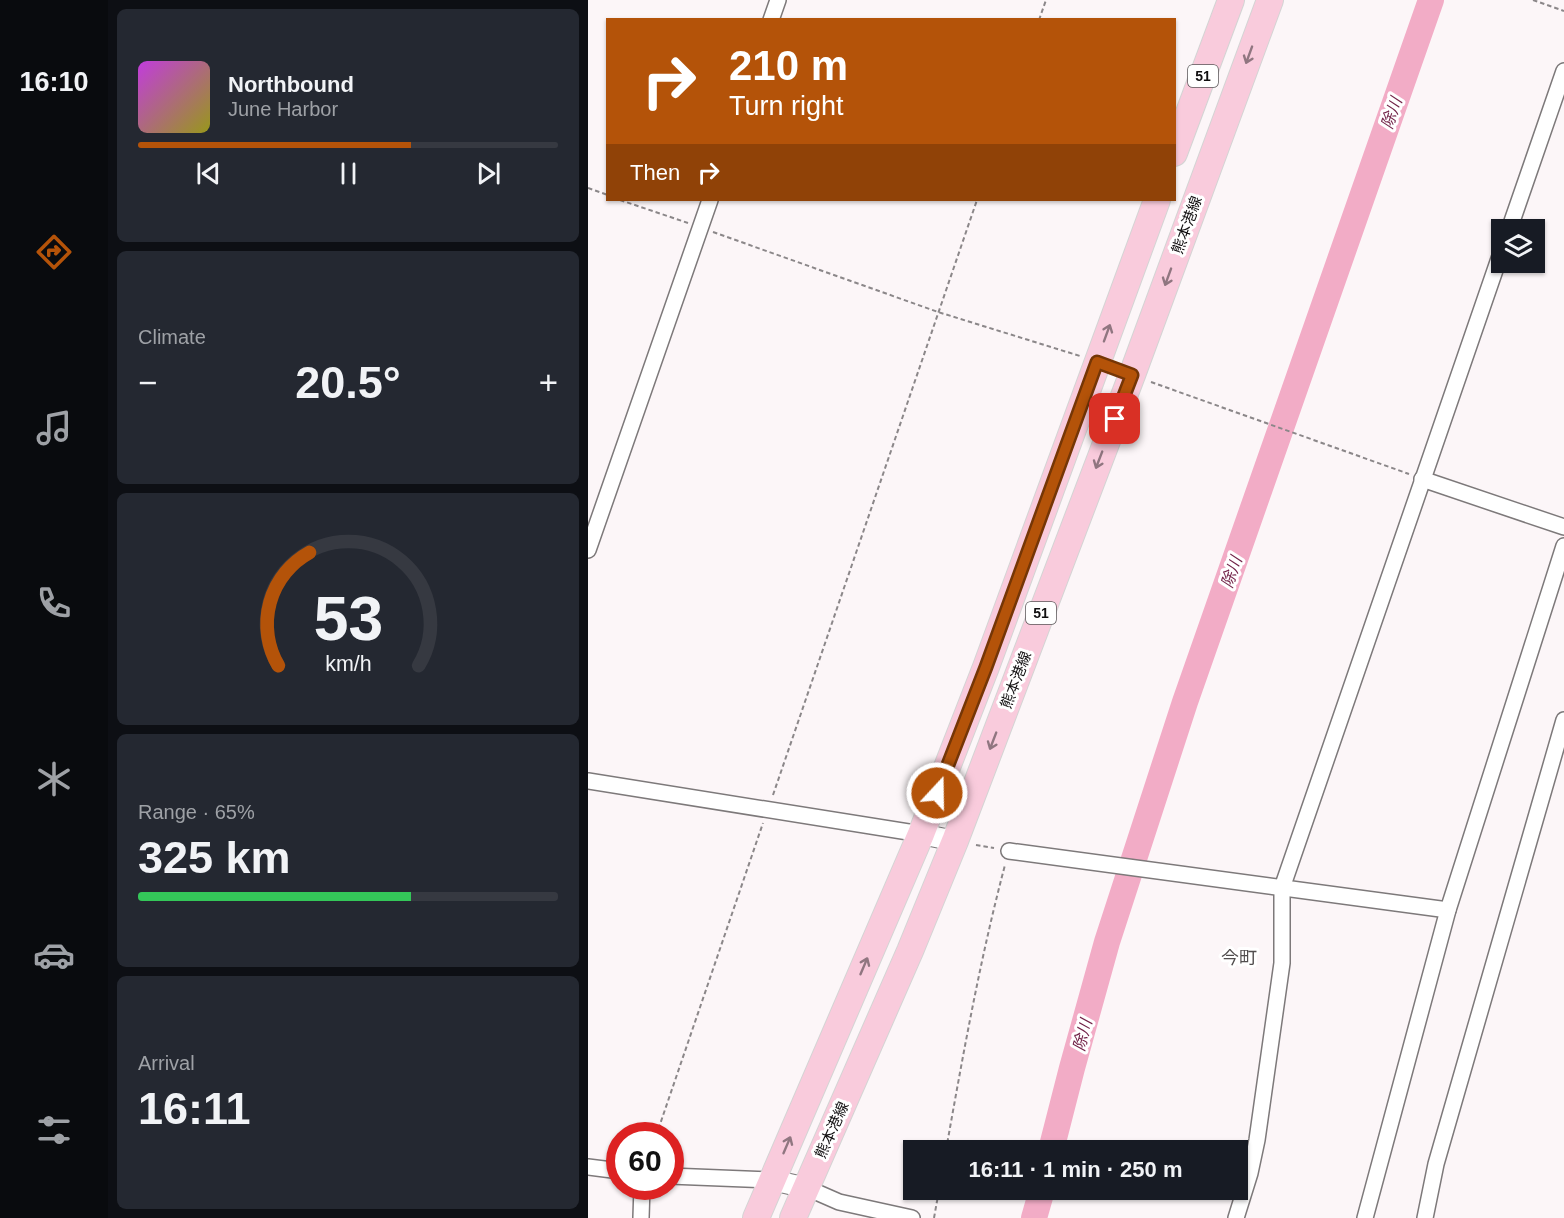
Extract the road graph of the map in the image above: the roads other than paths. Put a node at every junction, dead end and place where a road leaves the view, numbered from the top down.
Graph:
1 (778, 0) edge
2 (1231, 0) edge
3 (1270, 0) edge
4 (772, 18) edge
5 (1564, 71) edge
6 (1176, 148) edge
7 (710, 201) edge
8 (1157, 201) edge
9 (1513, 219) edge
10 (1494, 273) edge
11 (1097, 362) junction
12 (1132, 375) junction
13 (1422, 479) junction
14 (1564, 527) edge
15 (1564, 546) edge
16 (588, 550) edge
17 (1564, 720) edge
18 (588, 781) edge
19 (921, 834) junction
20 (955, 840) junction
21 (1009, 851) road end
22 (1282, 888) junction
23 (1448, 910) junction
24 (588, 1167) edge
25 (606, 1169) edge
26 (684, 1177) edge
27 (772, 1180) junction
28 (807, 1188) junction
29 (642, 1200) edge
30 (858, 1212) edge
31 (641, 1218) edge
32 (756, 1218) edge
33 (793, 1218) edge
34 (912, 1218) edge
35 (1236, 1218) edge
36 (1365, 1218) edge
37 (1425, 1218) edge

1 - 4 street
2 - 6 main road, 51
3 -> 12 main road, 熊本港線 / 51
5 - 9 street
7 - 16 street
11 -> 8 main road, 51
10 - 13 street
11 - 12 main road
11 - 19 main road, 51
12 -> 20 main road, 熊本港線 / 51
13 - 14 street
13 - 22 street
15 - 23 street
17 - 37 street
18 - 19 street
19 - 20 street
27 -> 19 main road, 51
20 - 28 main road, 熊本港線 / 51
21 - 22 street
22 - 23 street
22 - 35 street
23 - 36 street
24 - 25 street
26 - 27 street
27 - 28 street
27 - 32 main road, 51
28 - 30 street
28 - 33 main road, 熊本港線 / 51
29 - 31 street
30 - 34 street

